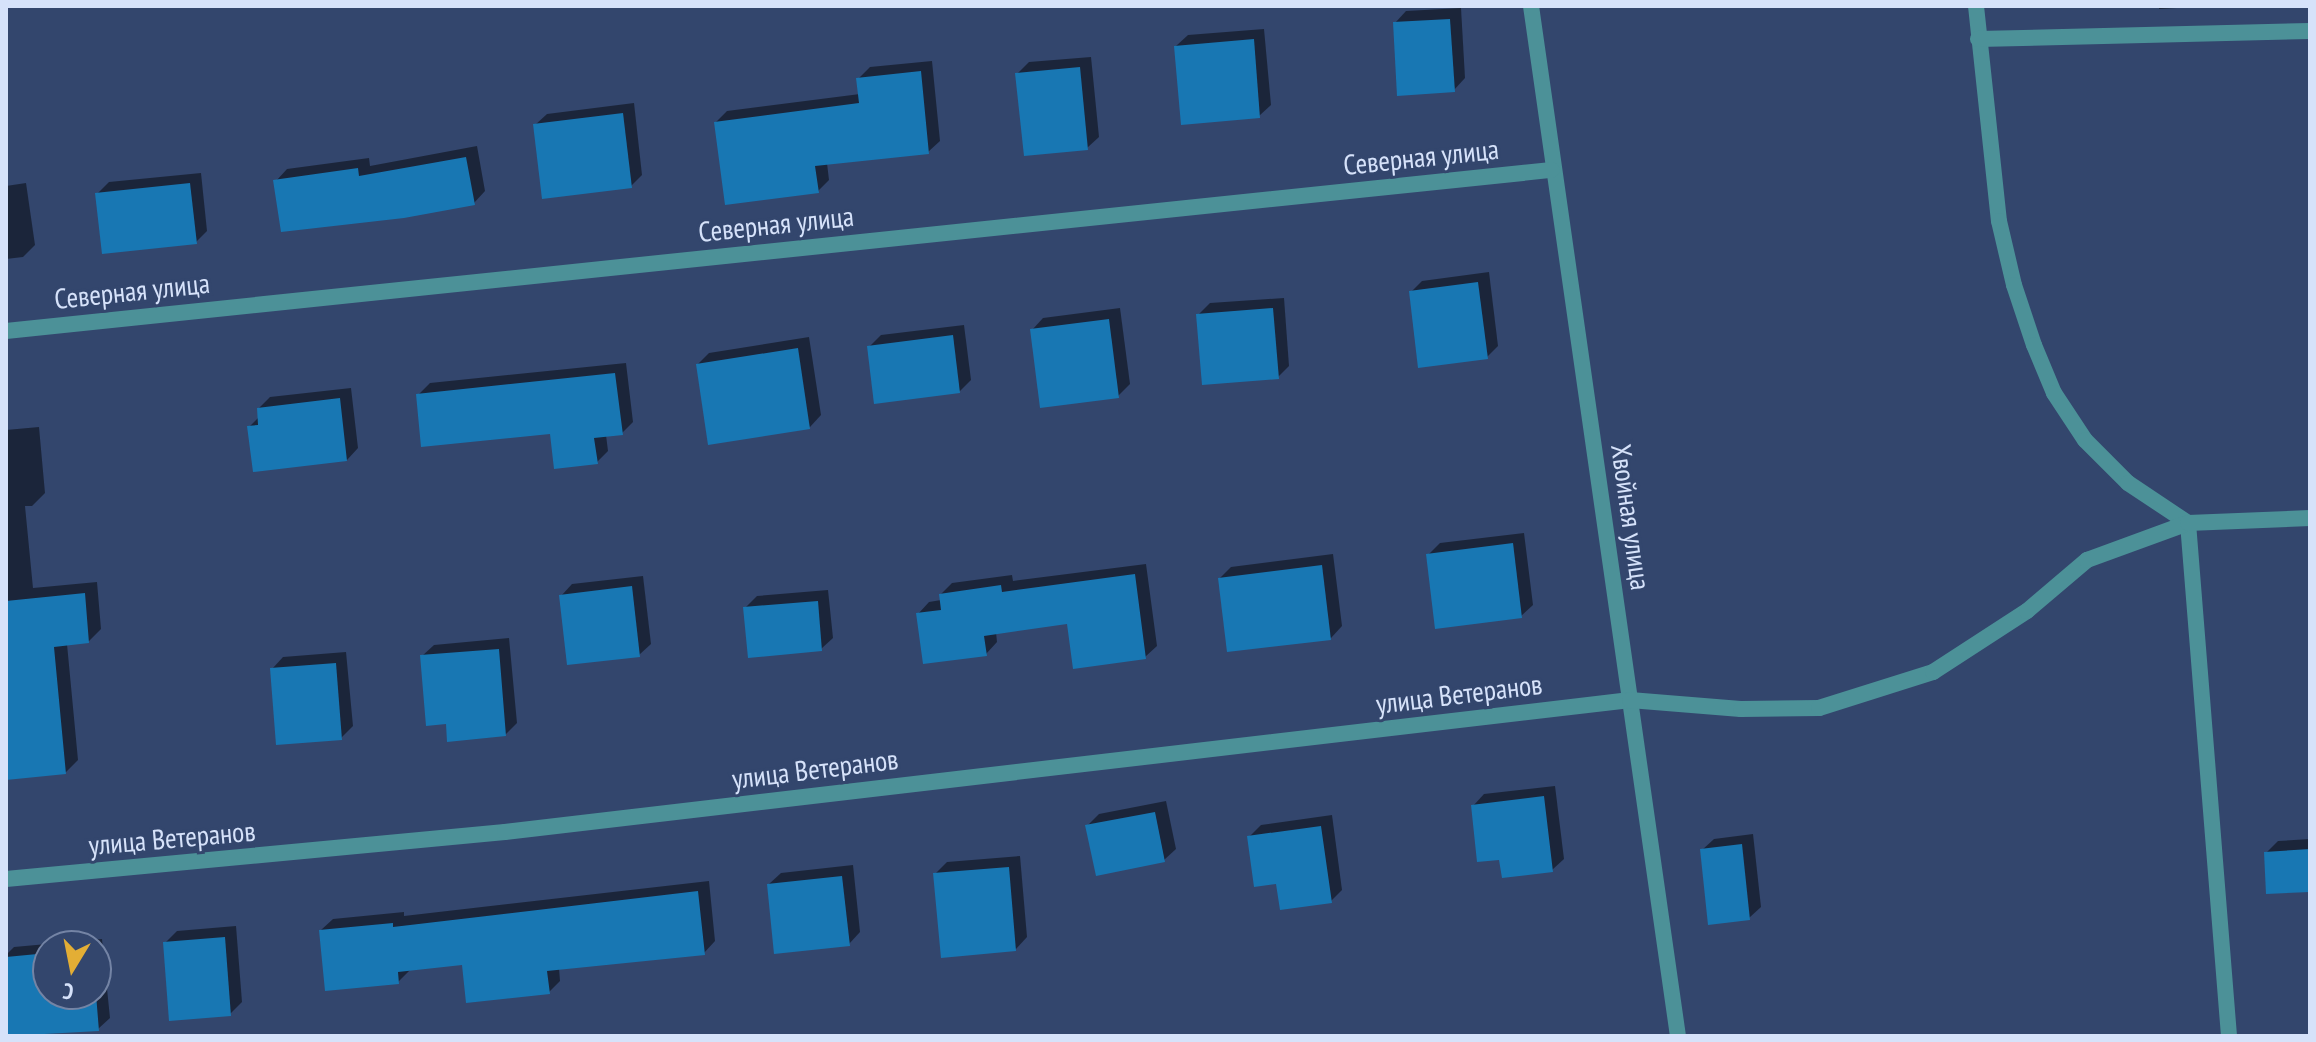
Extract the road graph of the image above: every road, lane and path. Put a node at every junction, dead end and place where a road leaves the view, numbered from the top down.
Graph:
1 (1531, 6) edge
2 (1976, 6) edge
3 (2310, 31) edge
4 (1978, 39) junction
5 (1552, 170) junction
6 (6, 331) edge
7 (2310, 518) edge
8 (2188, 523) junction
9 (1630, 700) junction
10 (6, 879) edge
11 (1678, 1036) edge
12 (2229, 1036) edge

1 - 5 street, Хвойная улица
2 - 4 street
3 - 4 street
4 - 8 street
5 - 6 street, Северная улица
5 - 9 street, Хвойная улица
7 - 8 street, улица Ветеранов
8 - 9 street, улица Ветеранов
8 - 12 street
9 - 10 street, улица Ветеранов
9 - 11 street, Хвойная улица

